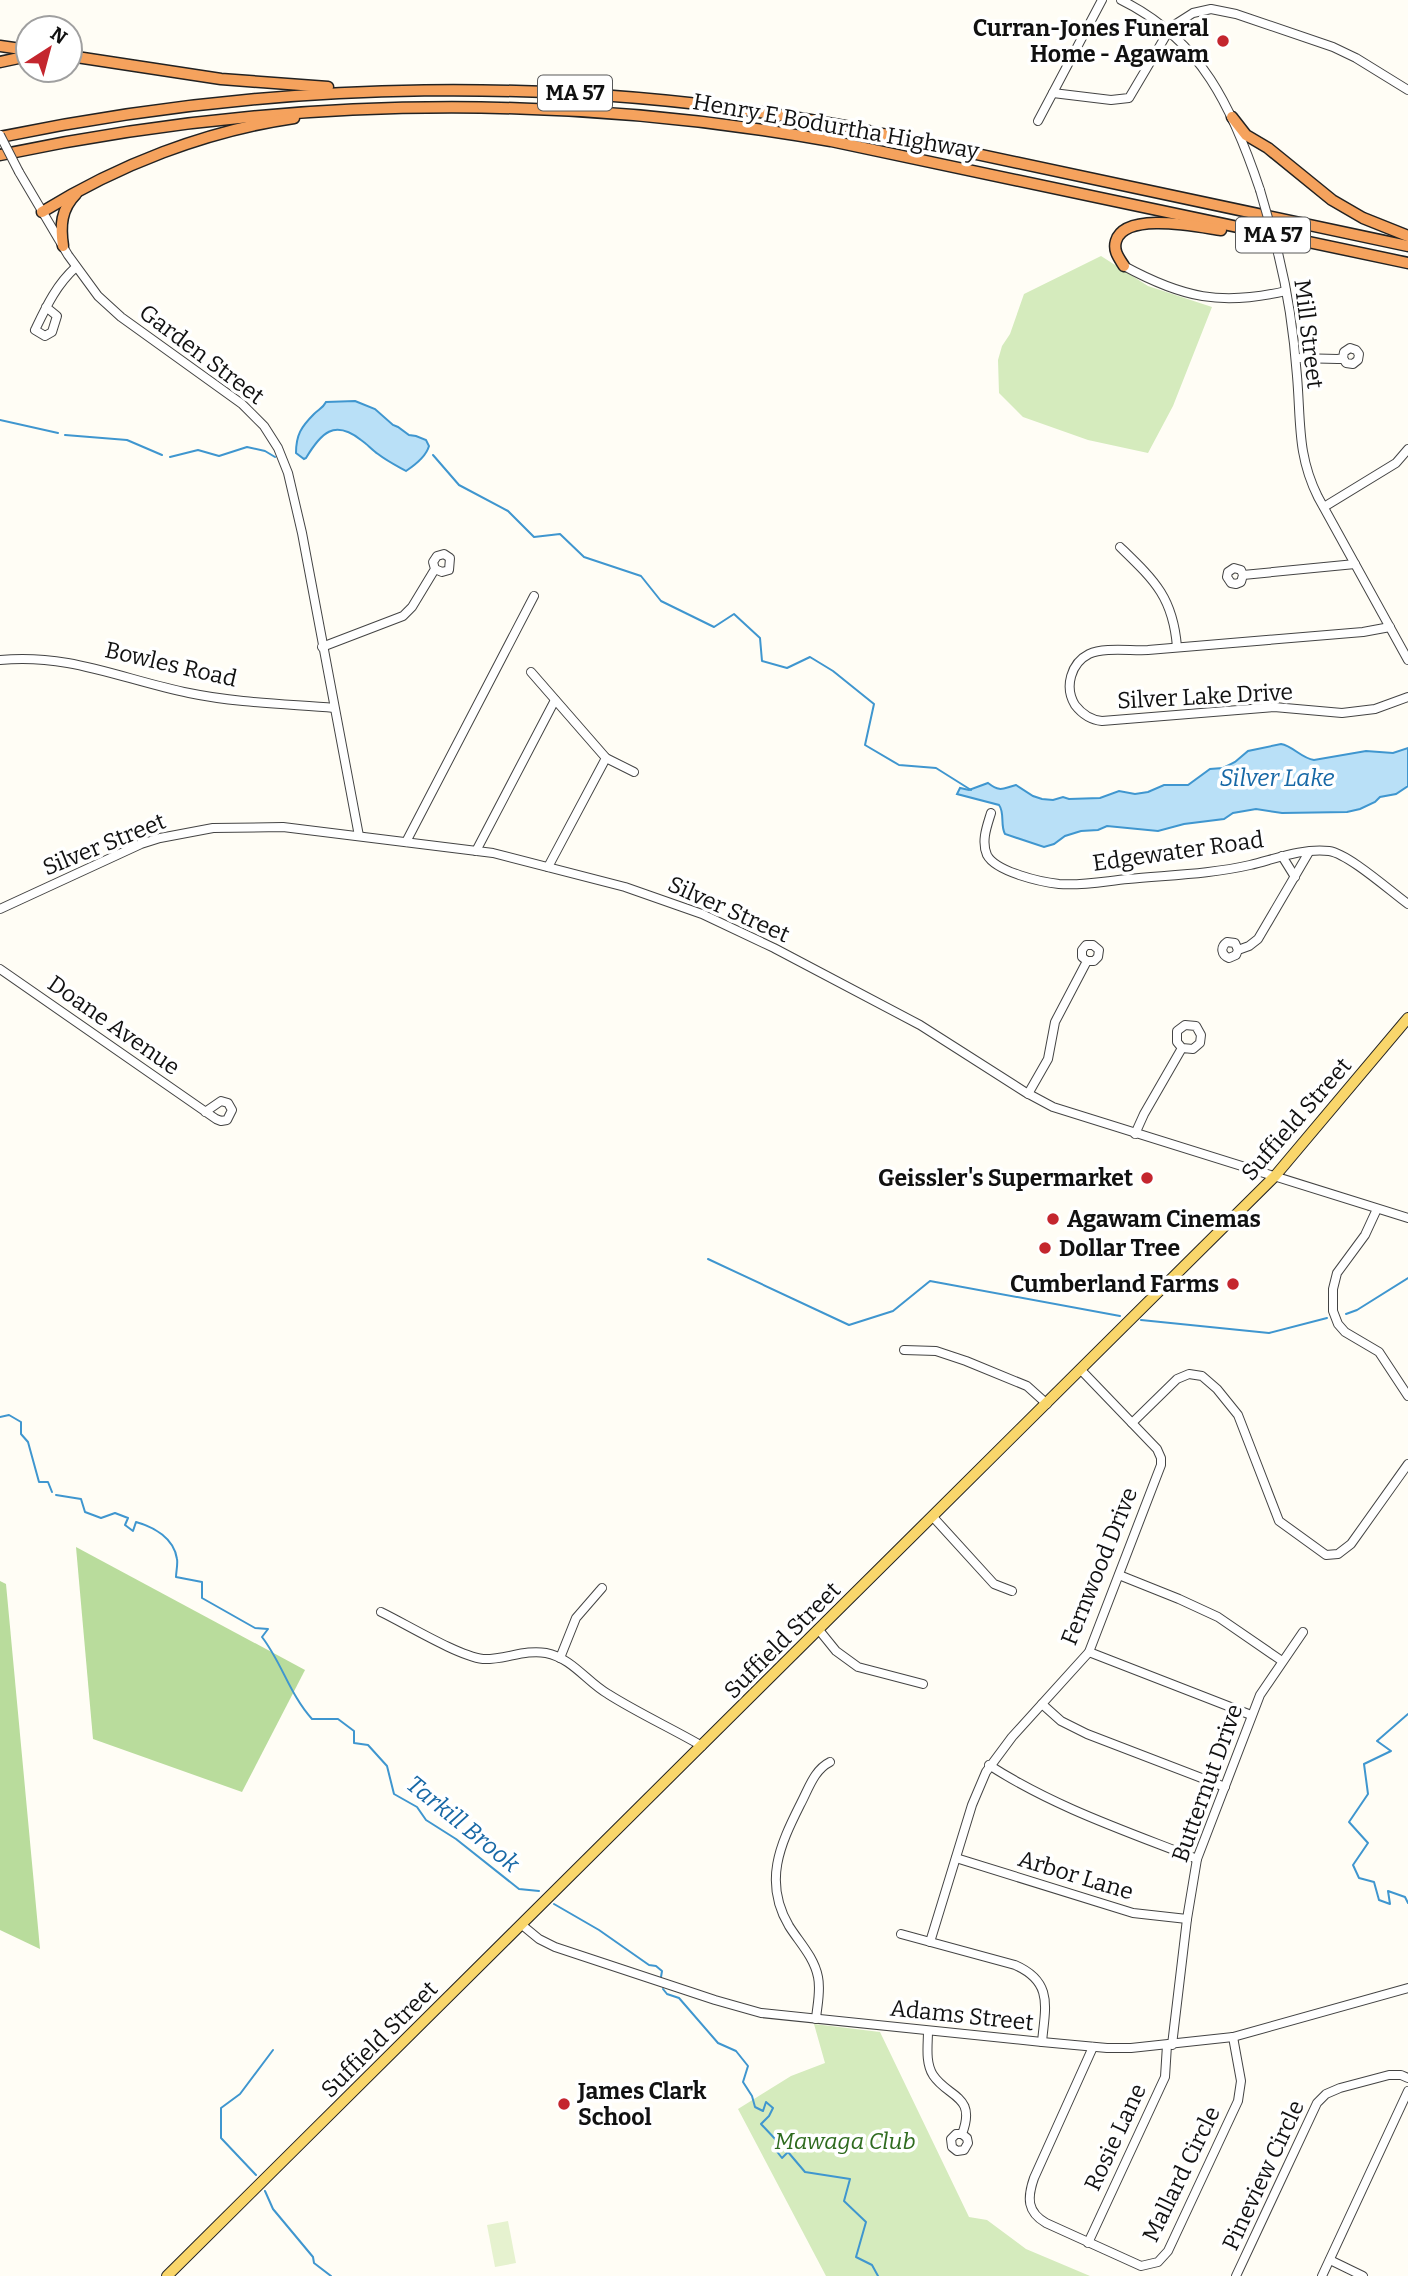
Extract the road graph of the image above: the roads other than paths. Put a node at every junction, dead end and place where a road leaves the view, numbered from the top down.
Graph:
1 (1102, 0) edge
2 (1121, 0) edge
3 (1212, 4) edge
4 (1168, 31) junction
5 (84, 58) edge
6 (397, 90) junction
7 (1408, 90) edge
8 (1053, 93) junction
9 (436, 107) junction
10 (1232, 117) junction
11 (1038, 121) dead end
12 (0, 136) edge
13 (0, 155) edge
14 (89, 184) junction
15 (42, 212) junction
16 (1408, 236) edge
17 (62, 246) junction
18 (1327, 246) junction
19 (1408, 246) edge
20 (1408, 263) edge
21 (1124, 266) joint
22 (76, 267) junction
23 (1286, 291) junction
24 (46, 307) dead end
25 (1296, 358) junction
26 (1343, 358) dead end
27 (1408, 449) edge
28 (1324, 508) junction
29 (1120, 547) dead end
30 (1355, 564) junction
31 (435, 569) dead end
32 (1243, 575) dead end
33 (534, 596) dead end
34 (1390, 627) junction
35 (322, 647) junction
36 (1177, 647) junction
37 (0, 660) edge
38 (1408, 660) edge
39 (531, 672) dead end
40 (1408, 696) edge
41 (555, 699) junction
42 (334, 708) junction
43 (606, 758) junction
44 (634, 772) dead end
45 (991, 813) dead end
46 (359, 836) junction
47 (406, 842) junction
48 (476, 850) junction
49 (1309, 852) junction
50 (1282, 856) junction
51 (548, 867) junction
52 (1294, 877) junction
53 (1408, 904) edge
54 (0, 909) edge
55 (1238, 950) dead end
56 (1087, 961) dead end
57 (0, 969) edge
58 (1408, 1018) edge
59 (1182, 1048) dead end
60 (1028, 1094) junction
61 (205, 1112) dead end
62 (1135, 1134) junction
63 (1275, 1176) junction
64 (1377, 1209) junction
65 (1408, 1218) edge
66 (904, 1350) dead end
67 (1081, 1370) junction
68 (1408, 1396) edge
69 (1047, 1404) junction
70 (1132, 1423) junction
71 (1408, 1464) edge
72 (933, 1517) junction
73 (1119, 1575) junction
74 (602, 1588) dead end
75 (1012, 1591) dead end
76 (381, 1612) dead end
77 (819, 1630) junction
78 (1303, 1632) dead end
79 (1089, 1652) junction
80 (560, 1658) junction
81 (1282, 1661) junction
82 (923, 1684) dead end
83 (1042, 1704) junction
84 (1251, 1716) junction
85 (702, 1746) junction
86 (830, 1762) dead end
87 (989, 1765) junction
88 (1225, 1787) junction
89 (956, 1858) junction
90 (1197, 1859) junction
91 (1187, 1919) junction
92 (522, 1925) junction
93 (901, 1934) dead end
94 (930, 1942) junction
95 (1408, 1988) edge
96 (816, 2020) junction
97 (928, 2031) junction
98 (1233, 2037) junction
99 (1042, 2042) junction
100 (1170, 2045) junction
101 (1093, 2047) junction
102 (1408, 2078) edge
103 (1408, 2091) edge
104 (962, 2134) dead end
105 (1088, 2243) junction
106 (1330, 2260) junction
107 (167, 2276) edge
108 (1236, 2276) edge
109 (1322, 2276) edge
110 (1363, 2276) edge

1 - 8 street
2 - 4 street, Mill Street
3 - 4 street
3 - 7 street
4 - 8 street
4 - 10 street, Mill Street
5 - 6 highway
6 - 12 highway, Henry E Bodurtha Highway / MA 57
6 - 19 highway, Henry E Bodurtha Highway / MA 57
8 - 11 street
9 - 13 highway, Henry E Bodurtha Highway / MA 57
9 - 14 highway
9 - 18 highway, Henry E Bodurtha Highway / MA 57
10 - 16 highway
10 - 23 street, Mill Street, bridge
12 - 15 street, Garden Street, bridge
14 - 15 highway
14 - 17 highway
15 - 17 street, Garden Street
17 - 22 street, Garden Street
18 - 20 highway, Henry E Bodurtha Highway / MA 57
18 - 21 highway
21 - 23 street
22 - 24 street
22 - 35 street, Garden Street
23 - 25 street, Mill Street
25 - 26 street
25 - 28 street, Mill Street
27 - 28 street
28 - 30 street, Mill Street
29 - 36 street
30 - 32 street
30 - 34 street, Mill Street
31 - 35 street
33 - 47 street
34 - 36 street, Silver Lake Drive
34 - 38 street, Mill Street
35 - 42 street, Garden Street
36 - 40 street, Silver Lake Drive
37 - 42 street, Bowles Road
39 - 41 street
41 - 43 street
41 - 48 street
42 - 46 street, Garden Street
43 - 44 street
43 - 51 street
45 - 50 street, Edgewater Road
46 - 47 street, Silver Street
46 - 54 street, Silver Street
47 - 48 street, Silver Street
48 - 51 street, Silver Street
49 - 50 street, Edgewater Road
49 - 52 street
49 - 53 street, Edgewater Road
50 - 52 street
51 - 60 street, Silver Street
52 - 55 street
56 - 60 street
57 - 61 street, Doane Avenue
58 - 63 main road, Suffield Street
59 - 62 street
60 - 62 street, Silver Street
62 - 63 street, Silver Street
63 - 64 street, Silver Street
63 - 67 main road, Suffield Street
64 - 65 street, Silver Street
64 - 68 street
66 - 69 street
67 - 69 main road, Suffield Street
67 - 70 street
69 - 72 main road, Suffield Street
70 - 71 street
70 - 73 street, Fernwood Drive
72 - 75 street
72 - 77 main road, Suffield Street
73 - 79 street, Fernwood Drive
73 - 81 street
74 - 80 street
76 - 80 street
77 - 82 street
77 - 85 main road, Suffield Street
78 - 81 street, Butternut Drive
79 - 83 street, Fernwood Drive
79 - 84 street
80 - 85 street
81 - 84 street, Butternut Drive
83 - 87 street, Fernwood Drive
83 - 88 street
84 - 88 street, Butternut Drive
85 - 92 main road, Suffield Street
86 - 96 street
87 - 89 street, Fernwood Drive
87 - 90 street
88 - 90 street, Butternut Drive
89 - 91 street, Arbor Lane
89 - 94 street, Fernwood Drive
90 - 91 street, Butternut Drive
91 - 100 street, Butternut Drive
92 - 96 street, Adams Street
92 - 107 main road, Suffield Street
93 - 94 street
94 - 99 street
95 - 98 street, Adams Street
96 - 97 street, Adams Street
97 - 99 street, Adams Street
97 - 104 street
98 - 100 street, Adams Street
98 - 105 street, Mallard Circle
99 - 101 street, Adams Street
100 - 101 street, Adams Street
100 - 105 street, Rosie Lane
101 - 105 street, Mallard Circle
102 - 108 street, Pineview Circle
103 - 106 street
106 - 109 street
106 - 110 street

